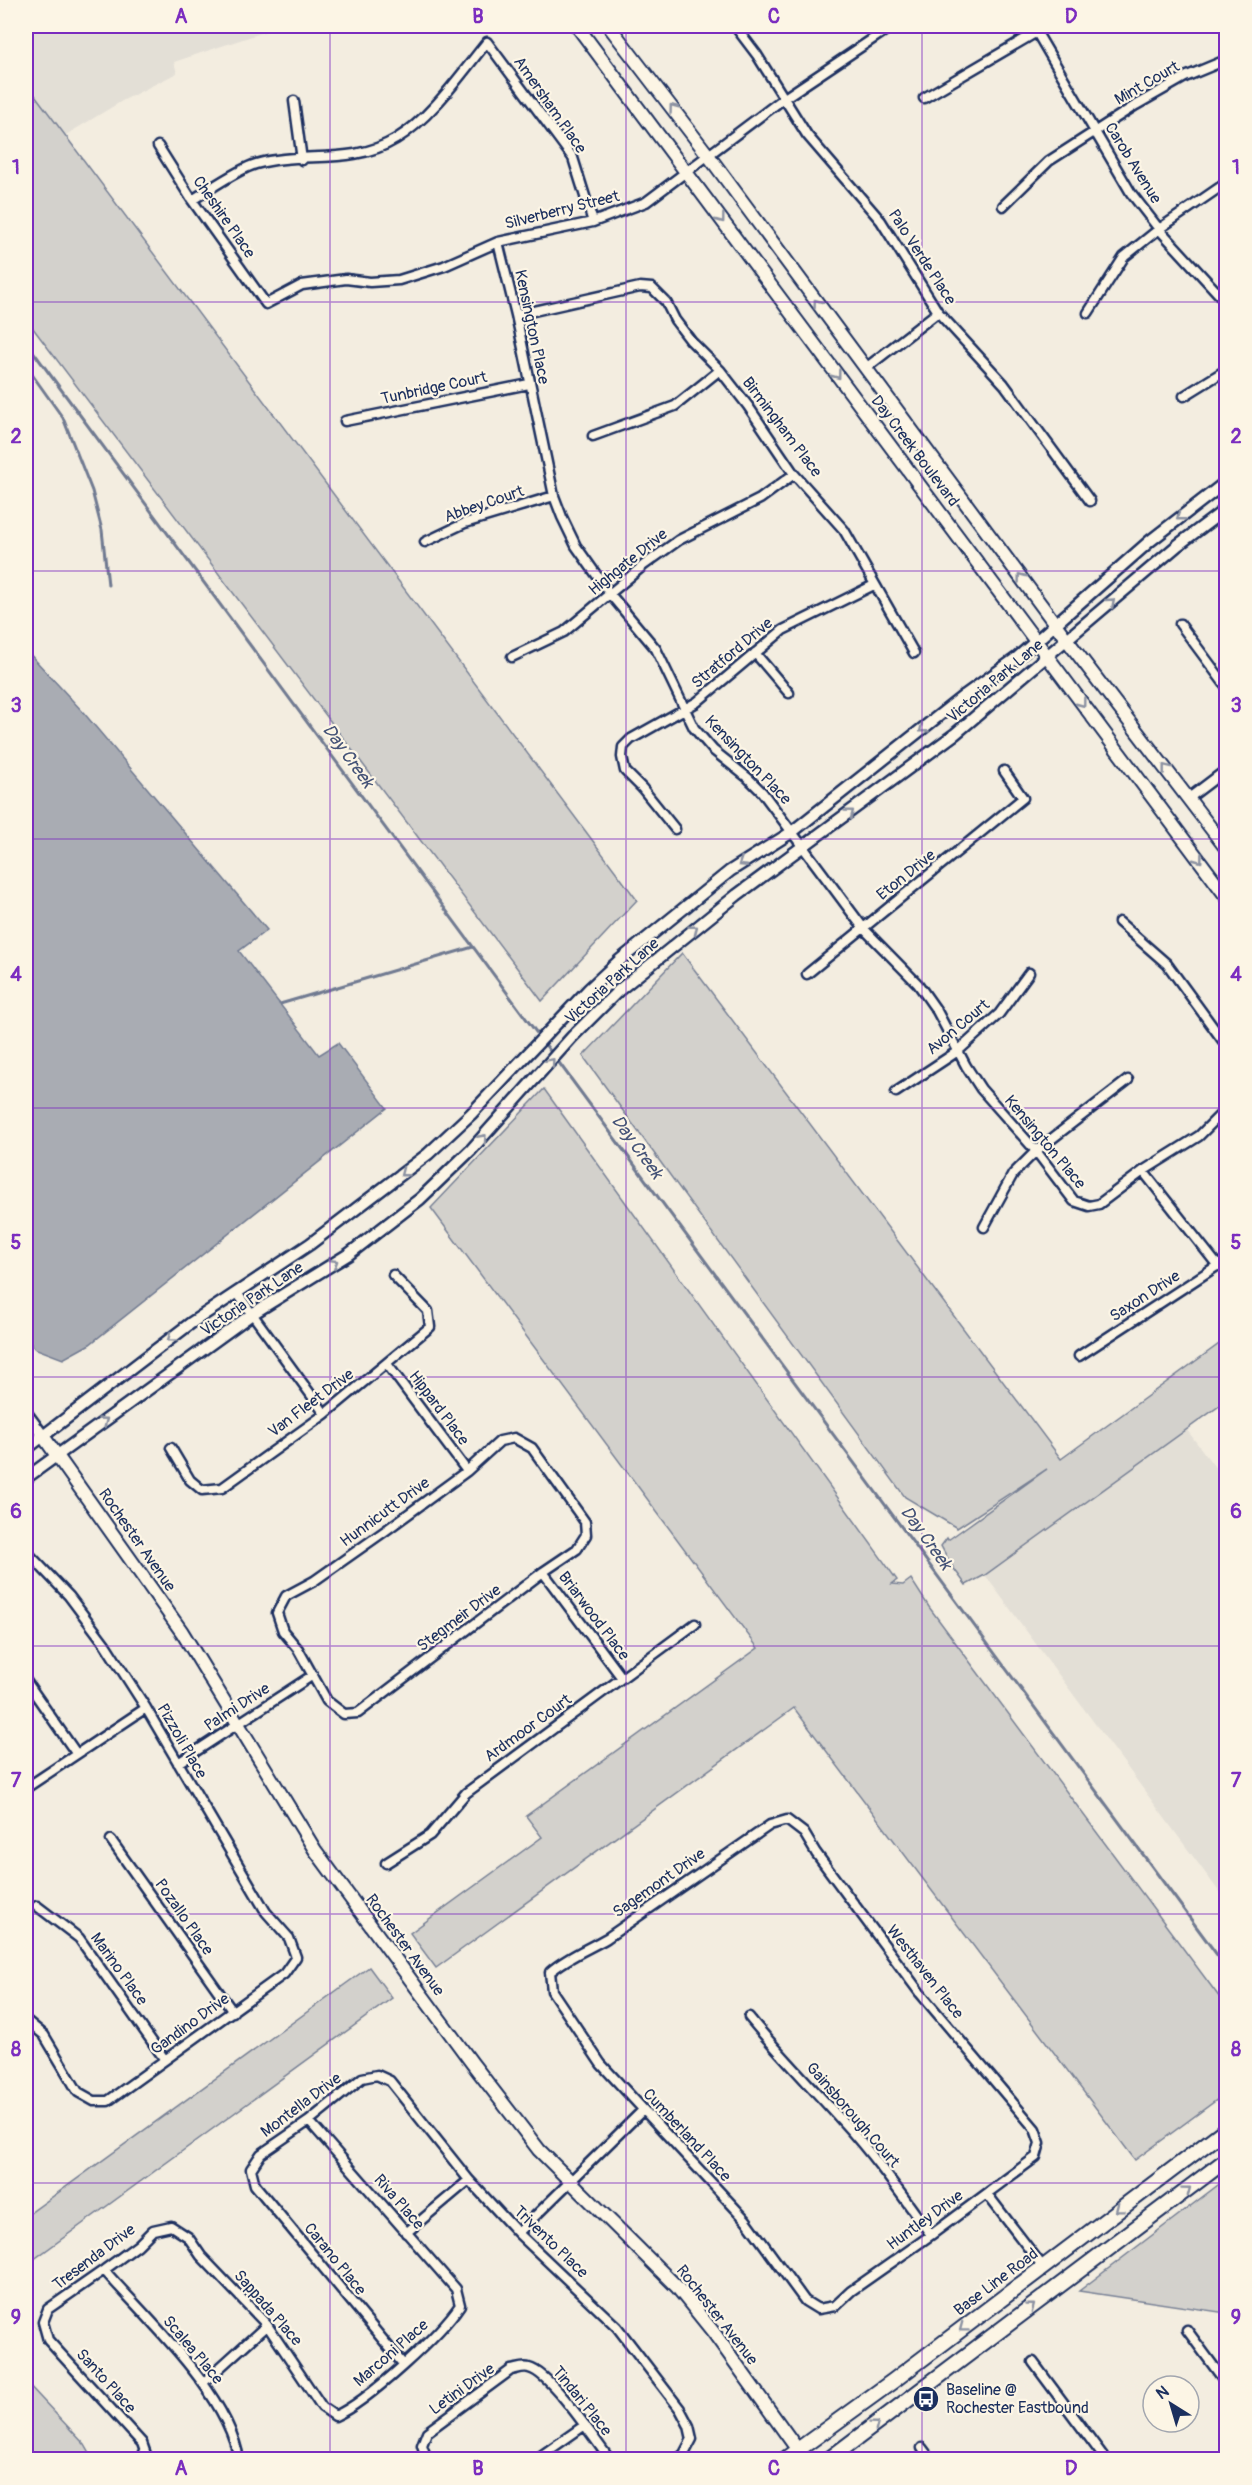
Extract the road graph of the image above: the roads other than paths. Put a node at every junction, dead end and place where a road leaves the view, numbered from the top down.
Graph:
1 (577, 26) edge
2 (609, 26) edge
3 (735, 26) edge
4 (892, 26) edge
5 (1047, 26) edge
6 (1035, 29) edge
7 (1227, 60) edge
8 (924, 98) dead end
9 (783, 99) junction
10 (294, 101) dead end
11 (1095, 132) junction
12 (158, 146) dead end
13 (708, 155) junction
14 (302, 160) junction
15 (687, 171) junction
16 (1227, 183) edge
17 (192, 200) junction
18 (1003, 206) dead end
19 (593, 222) junction
20 (1159, 229) junction
21 (498, 242) junction
22 (1227, 302) edge
23 (267, 304) joint
24 (938, 312) junction
25 (1088, 313) dead end
26 (516, 315) junction
27 (866, 368) junction
28 (720, 370) junction
29 (1227, 370) edge
30 (529, 384) junction
31 (1184, 396) dead end
32 (345, 421) dead end
33 (593, 436) dead end
34 (794, 474) junction
35 (1227, 482) edge
36 (554, 496) junction
37 (1090, 501) dead end
38 (1227, 509) edge
39 (425, 542) dead end
40 (874, 585) junction
41 (610, 594) junction
42 (1056, 624) junction
43 (1180, 624) dead end
44 (1066, 640) junction
45 (1036, 642) junction
46 (755, 653) junction
47 (914, 653) dead end
48 (512, 657) dead end
49 (1046, 657) junction
50 (1227, 686) edge
51 (789, 693) dead end
52 (685, 710) junction
53 (1227, 770) edge
54 (1004, 771) dead end
55 (1189, 798) junction
56 (675, 829) dead end
57 (792, 832) junction
58 (803, 847) junction
59 (1227, 848) edge
60 (1227, 896) edge
61 (1119, 922) dead end
62 (864, 929) junction
63 (1029, 973) dead end
64 (807, 974) dead end
65 (1227, 1045) edge
66 (958, 1051) junction
67 (1128, 1080) dead end
68 (896, 1092) dead end
69 (1227, 1109) edge
70 (1036, 1151) junction
71 (1143, 1171) junction
72 (984, 1227) dead end
73 (1227, 1260) edge
74 (1218, 1266) junction
75 (393, 1275) dead end
76 (237, 1293) junction
77 (252, 1314) junction
78 (1079, 1356) dead end
79 (387, 1364) junction
80 (26, 1413) edge
81 (325, 1414) junction
82 (43, 1436) junction
83 (171, 1448) dead end
84 (26, 1449) edge
85 (57, 1456) junction
86 (467, 1471) junction
87 (26, 1478) edge
88 (586, 1536) joint
89 (26, 1551) edge
90 (543, 1572) junction
91 (695, 1624) dead end
92 (313, 1675) junction
93 (622, 1678) junction
94 (26, 1682) edge
95 (146, 1708) junction
96 (238, 1725) junction
97 (76, 1753) junction
98 (178, 1763) junction
99 (26, 1788) edge
100 (787, 1820) joint
101 (111, 1840) dead end
102 (386, 1863) dead end
103 (37, 1906) dead end
104 (296, 1957) joint
105 (550, 1972) joint
106 (233, 2012) junction
107 (749, 2017) dead end
108 (26, 2020) edge
109 (165, 2060) junction
110 (377, 2075) joint
111 (642, 2110) junction
112 (309, 2121) junction
113 (1227, 2129) edge
114 (1040, 2143) joint
115 (1227, 2160) edge
116 (251, 2169) joint
117 (469, 2180) junction
118 (569, 2181) junction
119 (987, 2193) junction
120 (171, 2226) joint
121 (406, 2233) junction
122 (518, 2234) junction
123 (931, 2235) junction
124 (1043, 2267) junction
125 (104, 2270) junction
126 (460, 2305) joint
127 (818, 2309) joint
128 (43, 2322) joint
129 (267, 2325) junction
130 (1187, 2330) dead end
131 (1033, 2362) dead end
132 (403, 2364) junction
133 (527, 2367) joint
134 (204, 2382) junction
135 (1227, 2383) edge
136 (335, 2416) joint
137 (585, 2425) junction
138 (922, 2448) dead end
139 (802, 2454) edge
140 (148, 2460) edge
141 (239, 2460) edge
142 (427, 2460) edge
143 (535, 2460) edge
144 (610, 2460) edge
145 (677, 2460) edge
146 (784, 2460) edge
147 (828, 2460) edge
148 (931, 2460) edge
149 (1106, 2460) edge

1 - 15 main road, Day Creek Boulevard
13 -> 2 main road, Day Creek Boulevard
3 - 9 street, Palo Verde Place
4 - 9 street, Silverberry Street
5 - 6 street
6 - 8 street
6 - 11 street, Carob Avenue
7 - 11 street, Mint Court
9 - 13 street, Silverberry Street
9 - 24 street, Palo Verde Place
10 - 14 street
11 - 18 street, Mint Court
11 - 20 street, Carob Avenue
12 - 17 street, Cheshire Place
13 - 15 street, Silverberry Street
27 -> 13 main road, Day Creek Boulevard
14 - 17 street
14 - 19 street, Amersham Place
15 - 19 street, Silverberry Street
15 -> 45 main road, Day Creek Boulevard
16 - 20 street
17 - 23 street, Cheshire Place
19 - 21 street, Silverberry Street
20 - 22 street, Carob Avenue
20 - 25 street
21 - 23 street, Silverberry Street
21 - 26 street, Kensington Place
24 - 27 street
24 - 37 street, Palo Verde Place
26 - 28 street, Birmingham Place
26 - 30 street, Kensington Place
42 -> 27 main road, Day Creek Boulevard
28 - 33 street
28 - 34 street, Birmingham Place
29 - 31 street
30 - 32 street, Tunbridge Court
30 - 36 street, Kensington Place
34 - 40 street, Birmingham Place
34 - 41 street, Highgate Drive
35 -> 42 street, Victoria Park Lane
36 - 39 street, Abbey Court
36 - 41 street, Kensington Place
44 -> 38 street, Victoria Park Lane
40 - 46 street, Stratford Drive
40 - 47 street, Birmingham Place
41 - 48 street, Highgate Drive
41 - 52 street, Kensington Place
42 - 44 main road, Day Creek Boulevard
42 - 45 street, Victoria Park Lane
43 - 50 street
44 - 49 street, Victoria Park Lane
55 -> 44 main road, Day Creek Boulevard
45 - 49 main road, Day Creek Boulevard
45 -> 57 street, Victoria Park Lane
46 - 51 street
46 - 52 street, Stratford Drive
58 -> 49 street, Victoria Park Lane
49 -> 60 main road, Day Creek Boulevard
52 - 56 street, Stratford Drive
52 - 57 street, Kensington Place
53 - 55 street
54 - 62 street, Eton Drive
55 - 59 main road, Day Creek Boulevard
57 - 58 street, Kensington Place
57 -> 76 street, Victoria Park Lane
58 - 62 street, Kensington Place
77 -> 58 street, Victoria Park Lane
61 - 65 street
62 - 64 street, Eton Drive
62 - 66 street, Kensington Place
63 - 66 street, Avon Court
66 - 68 street, Avon Court
66 - 70 street, Kensington Place
67 - 70 street
69 - 71 street
70 - 71 street, Kensington Place
70 - 72 street
71 - 74 street
73 - 74 street, Saxon Drive
74 - 78 street, Saxon Drive
75 - 79 street, Van Fleet Drive
76 - 77 street
76 -> 82 street, Victoria Park Lane
77 - 81 street
85 -> 77 street, Victoria Park Lane
79 - 81 street, Van Fleet Drive
79 - 86 street, Hippard Place
80 - 82 street, Rochester Avenue
81 - 83 street, Van Fleet Drive
82 - 84 street, Victoria Park Lane
82 - 85 main road, Rochester Avenue
85 - 87 street, Victoria Park Lane
85 - 96 main road, Rochester Avenue
86 - 88 street, Hunnicutt Drive
86 - 92 street, Hunnicutt Drive
88 - 90 street, Stegmeir Drive
89 - 95 street, Pizzoli Place
90 - 92 street, Stegmeir Drive
90 - 93 street, Briarwood Place
91 - 93 street, Ardmoor Court
92 - 96 street, Palmi Drive
93 - 102 street, Ardmoor Court
94 - 97 street
95 - 97 street
95 - 98 street, Pizzoli Place
96 - 98 street, Palmi Drive
96 - 118 main road, Rochester Avenue
97 - 99 street
98 - 104 street, Pizzoli Place
100 - 105 street, Sagemont Drive
100 - 114 street, Westhaven Place
101 - 106 street, Pozallo Place
103 - 109 street, Marino Place
104 - 106 street, Gandino Drive
105 - 111 street, Cumberland Place
106 - 109 street, Gandino Drive
107 - 123 street, Gainsborough Court
108 - 109 street, Gandino Drive
110 - 112 street, Montella Drive
110 - 117 street, Trivento Place
111 - 118 street
111 - 127 street, Cumberland Place
112 - 116 street, Montella Drive
112 - 121 street, Riva Place
113 -> 124 main road, Base Line Road
114 - 119 street, Huntley Drive
147 -> 115 main road
116 - 132 street, Carano Place
117 - 121 street
117 - 122 street, Trivento Place
118 - 122 street
118 - 139 main road, Rochester Avenue
119 - 123 street, Huntley Drive
119 - 124 street
120 - 125 street, Tresenda Drive
120 - 129 street, Sappada Place
121 - 126 street, Riva Place
122 - 145 street, Trivento Place
123 - 127 street, Huntley Drive
124 -> 139 main road, Base Line Road
125 - 128 street, Tresenda Drive
125 - 134 street, Scalea Place
126 - 132 street, Marconi Place
128 - 140 street, Santo Place
129 - 134 street
129 - 136 street, Sappada Place
130 - 135 street
131 - 149 street
132 - 136 street, Marconi Place
133 - 137 street, Tindari Place
133 - 142 street, Letini Drive
134 - 141 street, Scalea Place
137 - 143 street
137 - 144 street, Tindari Place
138 - 148 street
139 - 146 main road, Base Line Road

